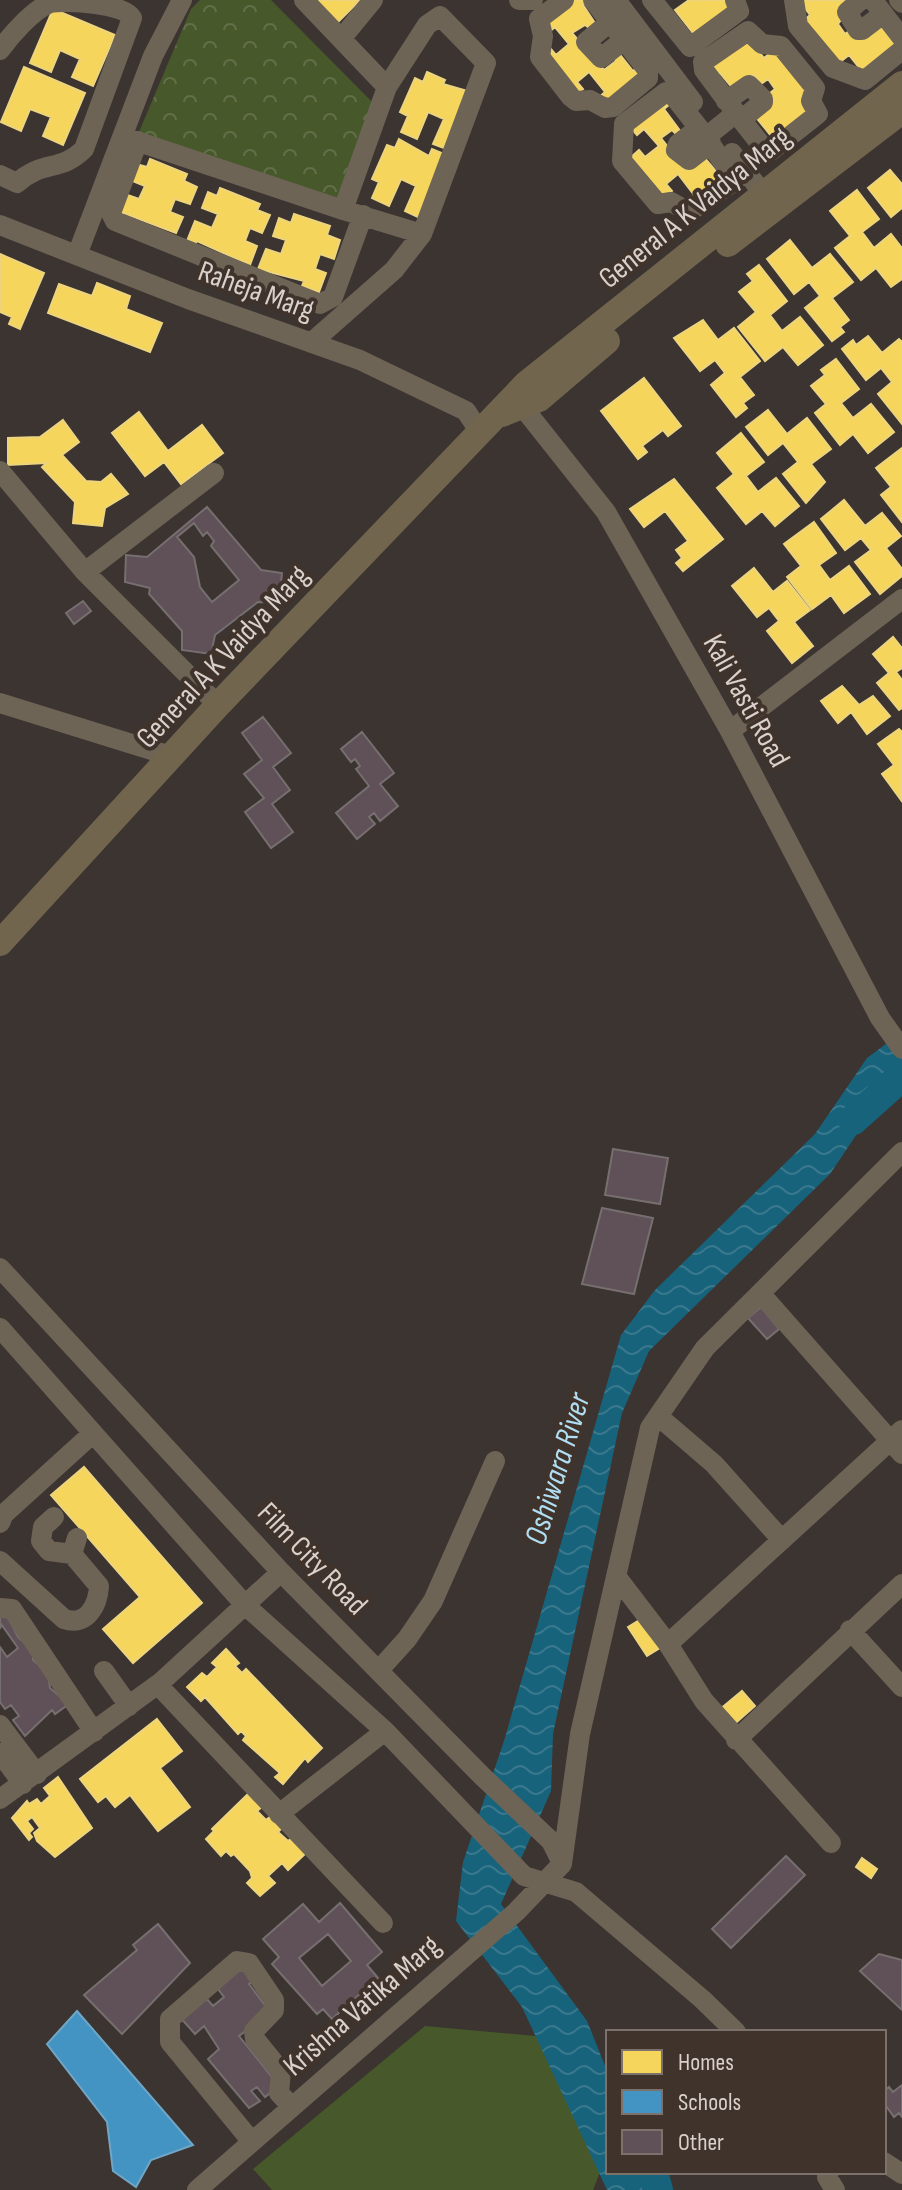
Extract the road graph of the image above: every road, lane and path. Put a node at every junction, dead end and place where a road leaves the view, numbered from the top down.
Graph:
1 (182, 0) edge
2 (304, 0) edge
3 (373, 0) edge
4 (519, 0) edge
5 (533, 0) edge
6 (564, 0) edge
7 (593, 0) edge
8 (735, 0) edge
9 (794, 0) edge
10 (861, 0) edge
11 (657, 2) edge
12 (889, 4) edge
13 (619, 21) edge
14 (902, 38) edge
15 (341, 39) junction
16 (125, 42) junction
17 (0, 50) edge
18 (902, 50) edge
19 (153, 56) junction
20 (902, 84) edge
21 (387, 87) junction
22 (735, 111) junction
23 (902, 111) edge
24 (708, 134) junction
25 (131, 139) junction
26 (0, 175) edge
27 (769, 201) junction
28 (353, 213) junction
29 (0, 225) edge
30 (422, 234) junction
31 (77, 255) junction
32 (311, 343) junction
33 (518, 401) junction
34 (487, 424) junction
35 (0, 471) edge
36 (214, 473) dead end
37 (85, 572) junction
38 (902, 599) edge
39 (0, 703) edge
40 (218, 705) junction
41 (730, 731) junction
42 (174, 757) junction
43 (0, 943) edge
44 (902, 1049) edge
45 (902, 1152) edge
46 (0, 1268) edge
47 (761, 1294) junction
48 (0, 1328) edge
49 (658, 1416) junction
50 (91, 1435) junction
51 (898, 1442) edge
52 (495, 1461) dead end
53 (54, 1517) dead end
54 (0, 1523) edge
55 (782, 1540) junction
56 (0, 1561) edge
57 (281, 1572) junction
58 (616, 1576) junction
59 (902, 1584) edge
60 (245, 1605) junction
61 (0, 1608) edge
62 (850, 1630) junction
63 (668, 1644) junction
64 (107, 1669) dead end
65 (379, 1670) junction
66 (158, 1685) junction
67 (902, 1687) edge
68 (132, 1704) junction
69 (0, 1725) edge
70 (385, 1731) junction
71 (94, 1732) junction
72 (736, 1740) junction
73 (448, 1741) junction
74 (0, 1753) edge
75 (420, 1766) junction
76 (30, 1779) junction
77 (0, 1799) edge
78 (279, 1814) junction
79 (831, 1843) dead end
80 (562, 1864) junction
81 (545, 1882) junction
82 (576, 1892) junction
83 (383, 1923) dead end
84 (734, 2030) edge
85 (292, 2107) junction
86 (252, 2142) junction
87 (197, 2190) edge

1 - 19 street
2 - 15 street
3 - 15 street
4 - 5 street
6 - 13 street
7 - 13 street
8 - 11 street
9 - 18 street
10 - 12 street
11 - 13 street
12 - 14 street
13 - 24 street
15 - 21 street
16 - 17 street
16 - 19 street
16 - 26 street
19 - 25 street
20 - 27 main road, General A K Vaidya Marg
21 - 28 street
21 - 30 street
22 - 22 street
22 - 24 street
23 - 27 main road, General A K Vaidya Marg
24 - 24 street
24 - 27 street
25 - 28 street
25 - 28 street
25 - 31 street
27 - 33 main road, General A K Vaidya Marg
28 - 30 street
29 - 31 street, Raheja Marg
30 - 32 street
31 - 32 street, Raheja Marg
32 - 34 street, Raheja Marg
33 - 34 main road, General A K Vaidya Marg
33 - 41 street, Kali Vasti Road
34 - 40 main road, General A K Vaidya Marg
35 - 37 street
36 - 37 street
37 - 40 street
38 - 41 street
39 - 42 street
40 - 42 main road, General A K Vaidya Marg
41 - 44 street, Kali Vasti Road
42 - 43 main road, General A K Vaidya Marg
45 - 47 street
46 - 57 street, Film City Road
47 - 49 street
47 - 51 street
48 - 50 street, Film City Road
49 - 55 street
49 - 58 street
50 - 54 street
50 - 60 street, Film City Road
51 - 55 street
52 - 65 street
53 - 56 street
55 - 63 street
57 - 60 street
57 - 65 street, Film City Road
58 - 63 street
58 - 80 street
59 - 62 street
60 - 66 street
60 - 70 street, Film City Road
61 - 71 street
62 - 67 street
62 - 72 street
63 - 72 street
64 - 68 street
65 - 73 street, Film City Road
66 - 68 street
66 - 78 street
68 - 71 street
69 - 76 street
70 - 75 street, Film City Road
70 - 78 street
71 - 76 street
72 - 79 street
73 - 75 street
73 - 80 street, Film City Road
74 - 76 street
75 - 81 street, Film City Road
76 - 77 street
78 - 83 street
80 - 81 street, Krishna Vatika Marg
80 - 82 street, Film City Road
81 - 82 street, Film City Road
81 - 85 street, Krishna Vatika Marg
82 - 84 street, Film City Road
85 - 86 street, Krishna Vatika Marg
85 - 86 street
86 - 87 street, Krishna Vatika Marg

